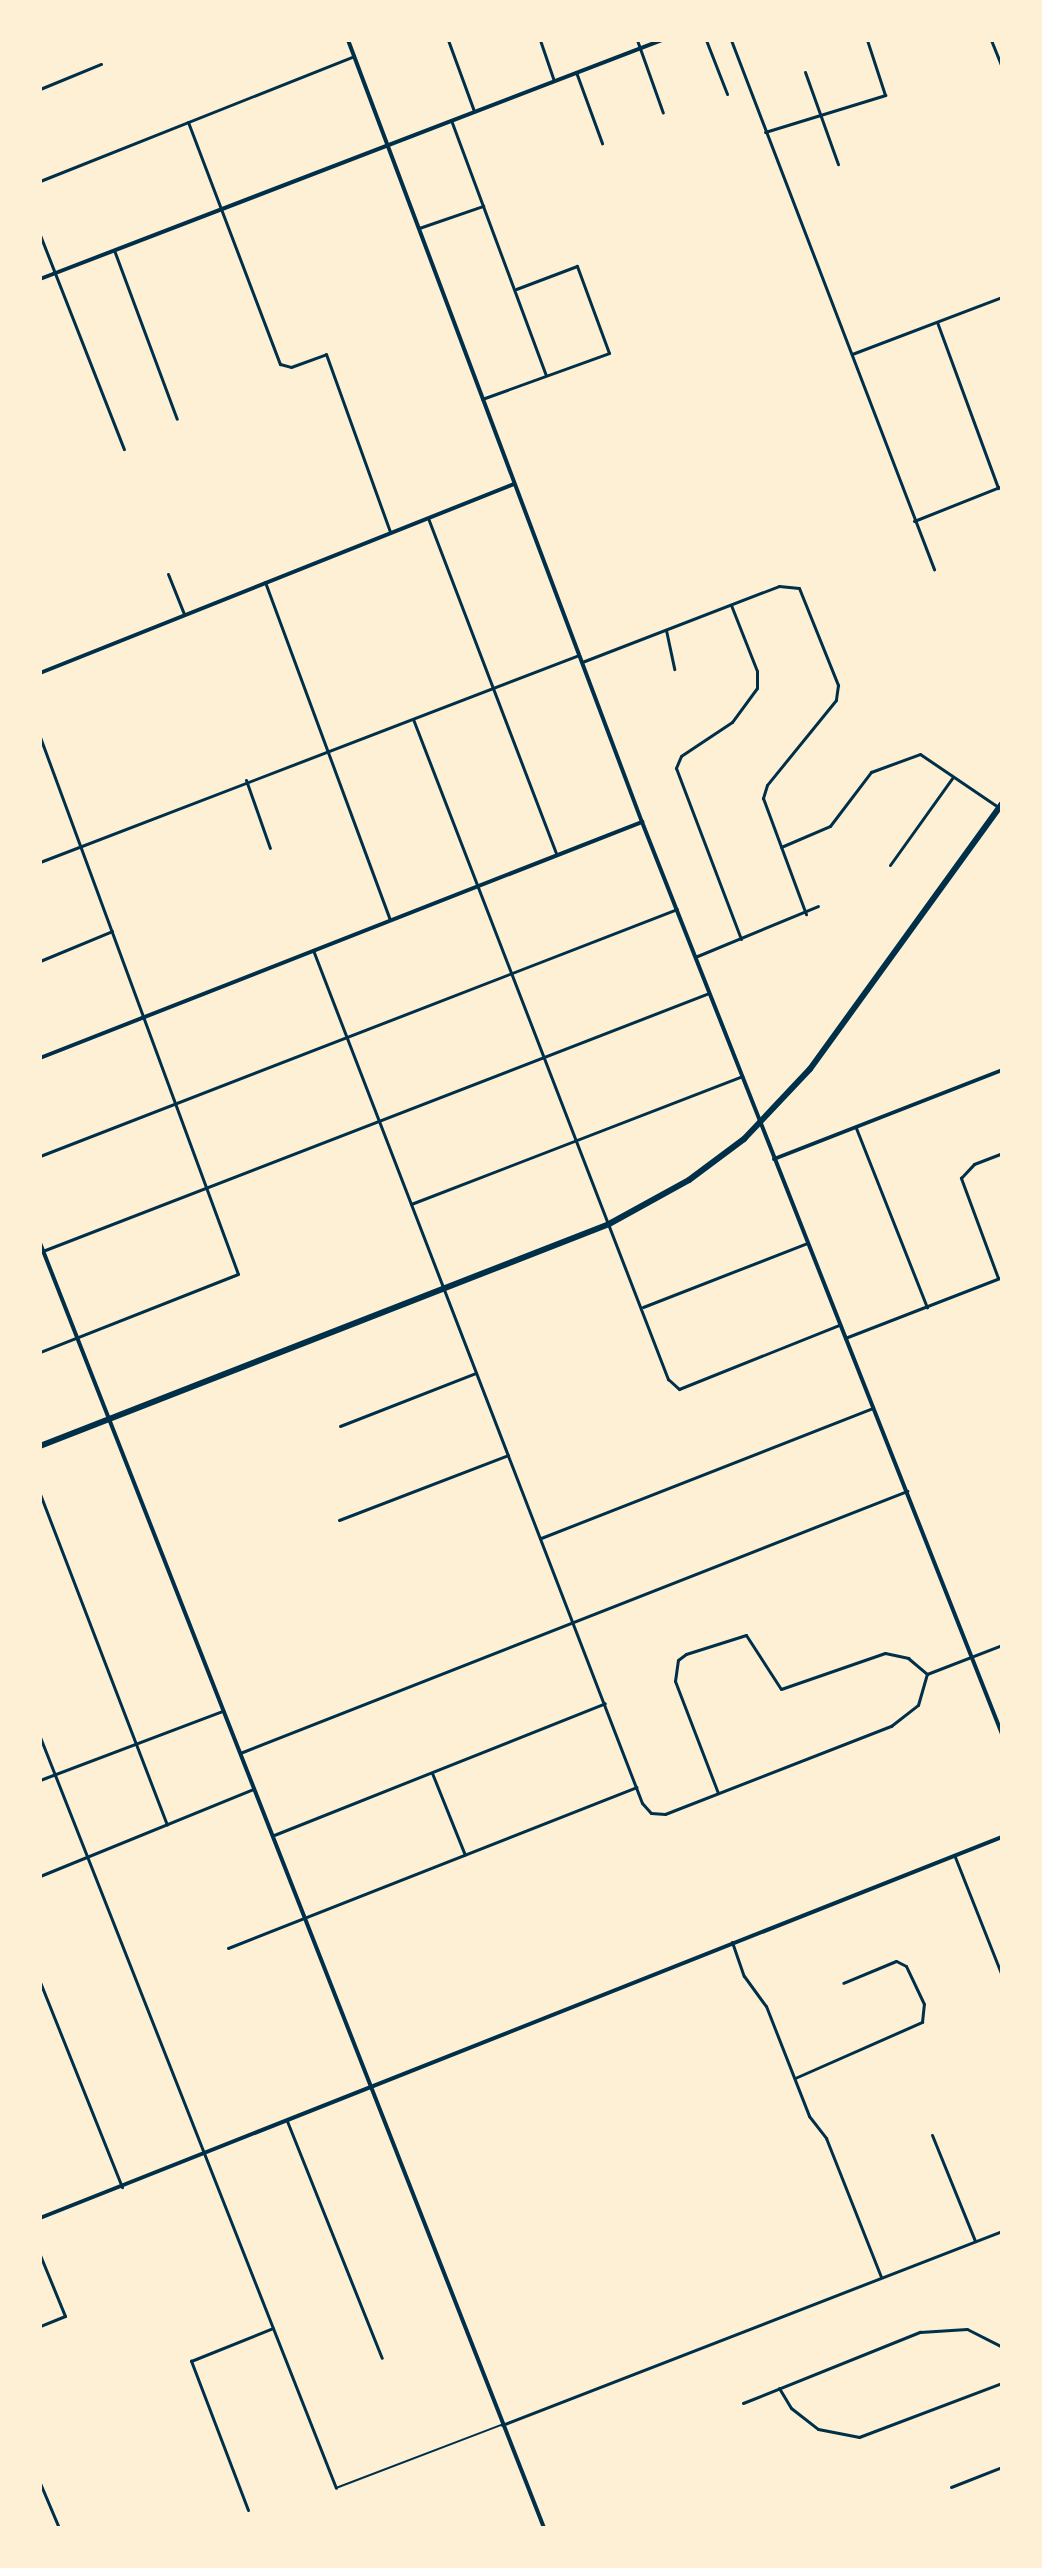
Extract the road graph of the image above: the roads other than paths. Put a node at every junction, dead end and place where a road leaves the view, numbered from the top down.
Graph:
1 (348, 40) edge
2 (448, 40) edge
3 (540, 40) edge
4 (637, 40) edge
5 (662, 40) edge
6 (706, 40) edge
7 (731, 40) edge
8 (867, 40) edge
9 (991, 40) edge
10 (640, 48) junction
11 (354, 56) junction
12 (101, 64) dead end
13 (1002, 67) edge
14 (576, 72) junction
15 (805, 72) dead end
16 (554, 81) junction
17 (40, 89) edge
18 (727, 94) dead end
19 (474, 111) junction
20 (663, 113) dead end
21 (821, 113) junction
22 (451, 120) junction
23 (188, 122) junction
24 (765, 132) junction
25 (602, 143) dead end
26 (387, 144) junction
27 (838, 164) dead end
28 (40, 181) edge
29 (483, 206) junction
30 (221, 208) junction
31 (419, 228) junction
32 (40, 235) edge
33 (114, 250) junction
34 (55, 273) junction
35 (40, 279) edge
36 (516, 289) junction
37 (1002, 297) edge
38 (937, 322) junction
39 (851, 354) junction
40 (546, 376) junction
41 (482, 399) junction
42 (177, 419) dead end
43 (124, 449) dead end
44 (514, 484) junction
45 (1000, 487) edge
46 (428, 518) junction
47 (914, 521) junction
48 (390, 532) junction
49 (934, 569) dead end
50 (168, 574) dead end
51 (265, 582) junction
52 (731, 604) junction
53 (184, 614) junction
54 (666, 630) junction
55 (579, 655) junction
56 (582, 662) junction
57 (674, 669) dead end
58 (40, 673) edge
59 (496, 687) junction
60 (413, 719) junction
61 (40, 737) edge
62 (329, 751) junction
63 (953, 777) junction
64 (246, 780) junction
65 (1000, 806) edge
66 (642, 822) junction
67 (81, 846) junction
68 (781, 847) junction
69 (270, 848) dead end
70 (556, 855) junction
71 (40, 862) edge
72 (890, 865) dead end
73 (479, 885) junction
74 (818, 906) dead end
75 (677, 909) junction
76 (806, 914) junction
77 (390, 920) junction
78 (112, 931) junction
79 (741, 939) junction
80 (313, 950) junction
81 (695, 957) junction
82 (40, 961) edge
83 (511, 973) junction
84 (709, 993) junction
85 (144, 1017) junction
86 (346, 1038) junction
87 (40, 1058) edge
88 (545, 1058) junction
89 (1002, 1070) edge
90 (742, 1076) junction
91 (175, 1104) junction
92 (379, 1121) junction
93 (761, 1123) junction
94 (856, 1127) junction
95 (577, 1140) junction
96 (1002, 1153) edge
97 (40, 1156) edge
98 (774, 1159) junction
99 (207, 1191) junction
100 (411, 1204) junction
101 (609, 1224) junction
102 (40, 1243) edge
103 (807, 1243) junction
104 (42, 1252) edge
105 (1000, 1277) edge
106 (444, 1289) junction
107 (642, 1307) junction
108 (927, 1307) junction
109 (839, 1325) junction
110 (75, 1338) junction
111 (845, 1338) junction
112 (40, 1352) edge
113 (476, 1373) junction
114 (872, 1408) junction
115 (106, 1420) junction
116 (340, 1426) dead end
117 (40, 1446) edge
118 (508, 1455) junction
119 (907, 1491) junction
120 (40, 1494) edge
121 (339, 1520) dead end
122 (541, 1538) junction
123 (572, 1621) junction
124 (1002, 1645) edge
125 (971, 1657) junction
126 (927, 1674) junction
127 (605, 1703) junction
128 (223, 1711) junction
129 (1002, 1734) edge
130 (40, 1737) edge
131 (136, 1744) junction
132 (239, 1754) junction
133 (432, 1772) junction
134 (55, 1774) junction
135 (40, 1780) edge
136 (636, 1787) junction
137 (253, 1789) junction
138 (719, 1793) junction
139 (167, 1824) junction
140 (272, 1835) junction
141 (1002, 1837) edge
142 (465, 1855) junction
143 (954, 1855) junction
144 (87, 1857) junction
145 (40, 1876) edge
146 (305, 1919) junction
147 (732, 1942) junction
148 (228, 1948) dead end
149 (1002, 1976) edge
150 (40, 1982) edge
151 (843, 1983) dead end
152 (795, 2078) junction
153 (370, 2089) junction
154 (287, 2121) junction
155 (932, 2135) dead end
156 (204, 2155) junction
157 (122, 2187) junction
158 (40, 2218) edge
159 (1002, 2231) edge
160 (975, 2241) junction
161 (40, 2255) edge
162 (881, 2277) junction
163 (40, 2326) edge
164 (273, 2328) junction
165 (1002, 2347) edge
166 (382, 2358) dead end
167 (1002, 2383) edge
168 (779, 2388) junction
169 (743, 2403) dead end
170 (502, 2425) junction
171 (1002, 2467) edge
172 (40, 2483) edge
173 (951, 2487) dead end
174 (336, 2488) joint
175 (248, 2510) dead end
176 (59, 2528) edge
177 (544, 2528) edge

1 - 11 street
2 - 19 street
3 - 16 street
4 - 10 street
5 - 10 street
6 - 18 street
7 - 24 street
8 - 21 street
9 - 13 street
10 - 14 street
10 - 20 street
11 - 23 street
11 - 26 street
12 - 17 street
14 - 16 street
14 - 25 street
15 - 21 street
16 - 19 street
19 - 22 street
21 - 24 street
21 - 27 street
22 - 26 street
22 - 29 street
23 - 28 street
23 - 30 street
24 - 39 street
26 - 30 street
26 - 31 street
29 - 31 street
29 - 36 street
30 - 33 street
30 - 48 street
31 - 41 street
32 - 34 street
33 - 34 street
33 - 42 street
34 - 35 street
34 - 43 street
36 - 40 street
36 - 40 street
37 - 38 street
38 - 39 street
38 - 45 street
39 - 47 street
40 - 41 street
41 - 44 street
44 - 46 street
44 - 55 street
45 - 47 street
46 - 48 street
46 - 59 street
47 - 49 street
48 - 51 street
50 - 53 street
51 - 53 street
51 - 62 street
52 - 54 street
52 - 68 street
52 - 79 street
53 - 58 street
54 - 56 street
54 - 57 street
55 - 56 street
55 - 59 street
56 - 66 street
59 - 60 street
59 - 70 street
60 - 62 street
60 - 73 street
61 - 67 street
62 - 64 street
62 - 77 street
63 - 65 street
63 - 68 street
63 - 72 street
64 - 67 street
64 - 69 street
65 - 93 highway
66 - 70 street
66 - 75 street
67 - 71 street
67 - 78 street
68 - 76 street
70 - 73 street
73 - 77 street
73 - 83 street
74 - 76 street
75 - 81 street
75 - 83 street
76 - 79 street
77 - 80 street
78 - 82 street
78 - 85 street
79 - 81 street
80 - 85 street
80 - 86 street
81 - 84 street
83 - 86 street
83 - 88 street
84 - 88 street
84 - 90 street
85 - 87 street
85 - 91 street
86 - 91 street
86 - 92 street
88 - 92 street
88 - 95 street
89 - 94 street
90 - 93 street
90 - 95 street
91 - 97 street
91 - 99 street
92 - 99 street
92 - 100 street
93 - 98 street
93 - 101 highway
94 - 98 street
94 - 108 street
95 - 100 street
95 - 101 street
96 - 105 street
98 - 103 street
99 - 104 street
99 - 110 street
100 - 106 street
101 - 106 highway
101 - 107 street
102 - 104 street
103 - 107 street
103 - 109 street
104 - 110 street
105 - 108 street
106 - 113 street
106 - 115 highway
107 - 109 street
108 - 111 street
109 - 111 street
110 - 112 street
110 - 115 street
111 - 114 street
113 - 116 street
113 - 118 street
114 - 119 street
114 - 122 street
115 - 117 highway
115 - 128 street
118 - 121 street
118 - 122 street
119 - 123 street
119 - 125 street
120 - 131 street
122 - 123 street
123 - 127 street
123 - 132 street
124 - 125 street
125 - 126 street
125 - 129 street
126 - 138 street
126 - 138 street
127 - 133 street
127 - 136 street
128 - 131 street
128 - 132 street
130 - 134 street
131 - 134 street
131 - 139 street
132 - 137 street
133 - 140 street
133 - 142 street
134 - 135 street
134 - 144 street
136 - 138 street
136 - 142 street
137 - 139 street
137 - 140 street
139 - 144 street
140 - 146 street
141 - 143 street
142 - 146 street
143 - 147 street
143 - 149 street
144 - 145 street
144 - 156 street
146 - 148 street
146 - 153 street
147 - 152 street
147 - 153 street
150 - 157 street
151 - 152 street
152 - 162 street
153 - 154 street
153 - 170 street
154 - 156 street
154 - 166 street
155 - 160 street
156 - 157 street
156 - 164 street
157 - 158 street
159 - 160 street
160 - 162 street
161 - 163 street
162 - 170 street
164 - 174 street
164 - 175 street
165 - 168 street
167 - 168 street
168 - 169 street
170 - 174 lane
170 - 177 street
171 - 173 street
172 - 176 street

